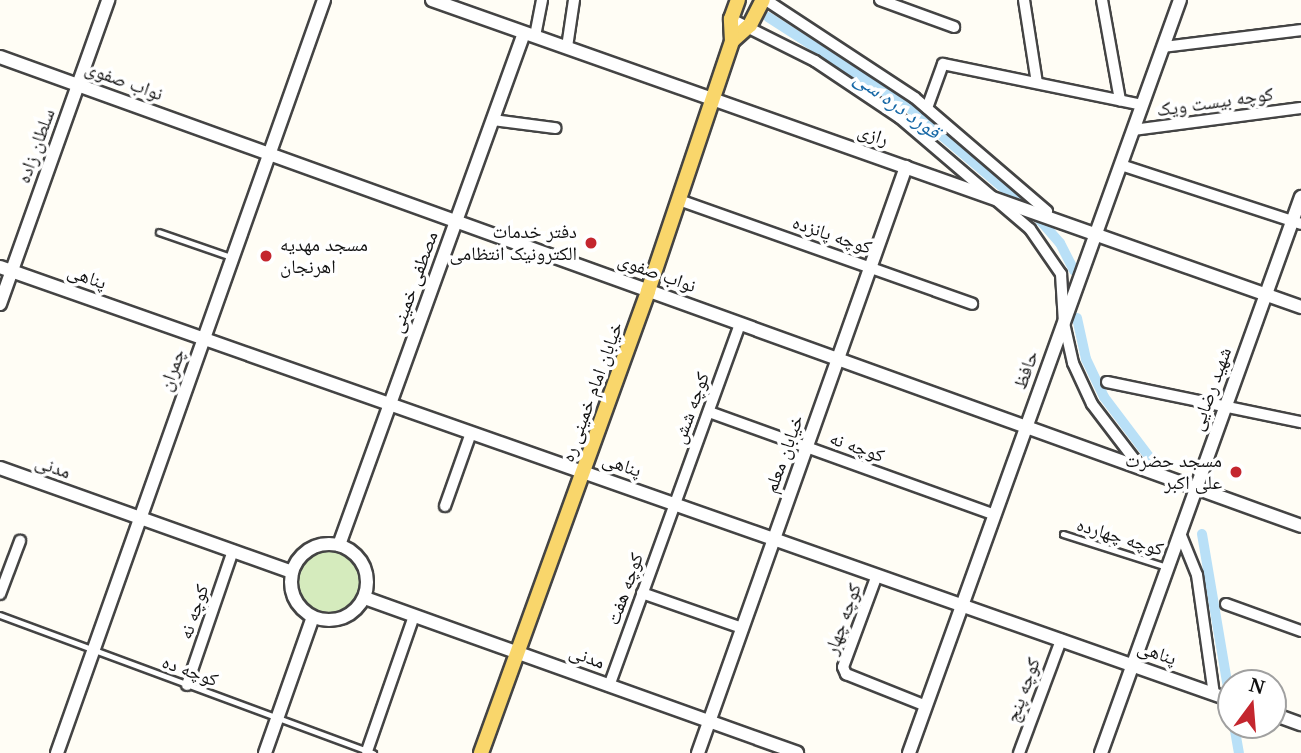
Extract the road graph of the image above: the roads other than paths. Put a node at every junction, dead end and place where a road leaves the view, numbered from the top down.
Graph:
1 (108, 0) edge
2 (324, 0) edge
3 (432, 0) edge
4 (542, 0) edge
5 (574, 0) edge
6 (738, 0) edge
7 (764, 0) edge
8 (880, 0) edge
9 (1024, 0) edge
10 (1102, 0) edge
11 (1180, 0) edge
12 (731, 19) junction
13 (750, 25) junction
14 (954, 27) dead end
15 (1301, 30) edge
16 (530, 34) junction
17 (732, 41) junction
18 (567, 47) junction
19 (1163, 47) junction
20 (0, 57) edge
21 (1037, 83) junction
22 (78, 85) junction
23 (712, 99) junction
24 (1120, 100) junction
25 (1143, 105) junction
26 (927, 108) junction
27 (1301, 108) edge
28 (493, 120) junction
29 (555, 128) dead end
30 (1133, 130) junction
31 (270, 154) junction
32 (1121, 165) junction
33 (906, 167) junction
34 (1301, 197) edge
35 (679, 200) junction
36 (1001, 201) junction
37 (1048, 211) dead end
38 (456, 220) junction
39 (1297, 222) edge
40 (159, 232) dead end
41 (1096, 234) junction
42 (233, 258) junction
43 (870, 268) junction
44 (6, 269) edge
45 (648, 291) junction
46 (1266, 295) junction
47 (0, 304) edge
48 (972, 304) dead end
49 (1301, 307) edge
50 (1064, 323) junction
51 (740, 324) junction
52 (204, 339) junction
53 (838, 359) junction
54 (1107, 382) dead end
55 (390, 403) junction
56 (1225, 409) junction
57 (709, 412) junction
58 (1301, 422) edge
59 (1026, 427) junction
60 (471, 433) junction
61 (806, 447) junction
62 (0, 468) edge
63 (1140, 468) junction
64 (583, 472) junction
65 (1196, 488) junction
66 (676, 505) junction
67 (445, 506) dead end
68 (995, 514) junction
69 (140, 518) junction
70 (1301, 526) edge
71 (1180, 533) junction
72 (1063, 534) dead end
73 (774, 539) junction
74 (20, 541) dead end
75 (339, 545) junction
76 (233, 551) junction
77 (1168, 567) junction
78 (292, 572) junction
79 (877, 575) junction
80 (642, 593) junction
81 (0, 594) edge
82 (365, 598) junction
83 (1226, 604) dead end
84 (962, 605) junction
85 (0, 615) edge
86 (414, 616) junction
87 (313, 617) junction
88 (742, 628) junction
89 (1301, 631) edge
90 (1060, 640) junction
91 (94, 650) junction
92 (518, 653) junction
93 (1133, 665) junction
94 (187, 685) junction
95 (609, 686) junction
96 (1214, 694) junction
97 (1217, 695) edge
98 (926, 706) junction
99 (277, 718) junction
100 (709, 722) junction
101 (370, 752) edge
102 (57, 753) edge
103 (265, 753) edge
104 (481, 753) edge
105 (698, 753) edge
106 (797, 753) edge
107 (909, 753) edge
108 (1019, 753) edge
109 (1101, 753) edge

1 - 22 street, سلطان زاده
2 - 31 street, چمران
3 - 16 street, رازی
4 - 16 street
5 - 18 street
6 - 12 main road
7 - 13 main road
7 - 26 street
8 - 14 street
9 - 21 street
10 - 24 street
11 - 19 street, حافظ
12 - 13 street
12 - 17 main road
13 - 17 main road
13 - 36 street
15 - 19 street
16 - 18 street, رازی
16 - 28 street, مصطفی خمینی
17 - 23 main road, خیابان امام خمینی ره
18 - 23 street, رازی
19 - 25 street, حافظ
20 - 22 street, نواب صفوی
21 - 24 street
21 - 26 street
22 - 31 street, نواب صفوی
22 - 44 street, سلطان زاده
23 - 33 street, رازی
23 - 35 main road, خیابان امام خمینی ره
24 - 25 street
25 - 30 street, حافظ
26 - 37 street
27 - 30 street, کوچه بیست ویک
28 - 29 street
28 - 38 street, مصطفی خمینی
30 - 32 street, حافظ
31 - 38 street, نواب صفوی
31 - 42 street, چمران
32 - 39 street
32 - 41 street, حافظ
33 - 36 street, رازی
33 - 43 street, خیابان معلم
34 - 39 street, شهید رضایی
35 - 43 street, کوچه پانزده
35 - 45 main road, خیابان امام خمینی ره
36 - 41 street, رازی
36 - 50 street
38 - 45 street, نواب صفوی
38 - 55 street, مصطفی خمینی
39 - 46 street, شهید رضایی
40 - 42 lane
41 - 46 street, رازی
41 - 50 street, حافظ
42 - 52 street, چمران
43 - 48 street, کوچه پانزده
43 - 53 street, خیابان معلم
44 - 47 street, سلطان زاده
44 - 52 street, پناهی
45 - 51 street, نواب صفوی
45 - 64 main road, خیابان امام خمینی ره
46 - 49 street, رازی
46 - 56 street, شهید رضایی
50 - 59 street, حافظ
50 - 63 street
51 - 53 street, نواب صفوی
51 - 57 street, کوچه شش
52 - 55 street, پناهی
52 - 69 street, چمران
53 - 59 street, نواب صفوی
53 - 61 street, خیابان معلم
54 - 56 street
55 - 60 street, پناهی
55 - 75 street, مصطفی خمینی
56 - 58 street
56 - 65 street, شهید رضایی
57 - 61 street, کوچه نه
57 - 66 street, کوچه شش
59 - 63 street, نواب صفوی
59 - 68 street, حافظ
60 - 64 street, پناهی
60 - 67 street
61 - 68 street, کوچه نه
61 - 73 street, خیابان معلم
62 - 69 street, مدنی
63 - 65 street, نواب صفوی
64 - 66 street, پناهی
64 - 92 main road, خیابان امام خمینی ره
65 - 70 street, نواب صفوی
65 - 71 street, شهید رضایی
66 - 73 street, پناهی
66 - 80 street, کوچه هفت
68 - 84 street, حافظ
69 - 76 street, مدنی
69 - 91 street, چمران
71 - 77 street, شهید رضایی
71 - 96 street
72 - 77 lane, کوچه چهارده
73 - 79 street, پناهی
73 - 88 street, خیابان معلم
74 - 81 street
75 - 78 street
75 - 82 street
76 - 78 street, مدنی
76 - 94 street, کوچه نه
77 - 93 street, شهید رضایی
78 - 87 street
79 - 84 street, پناهی
79 - 98 street, کوچه چهار
80 - 88 street
80 - 95 street, کوچه هفت
82 - 86 street, مدنی
82 - 87 street
83 - 89 street
84 - 90 street, پناهی
84 - 98 street, حافظ
85 - 91 lane, کوچه ده
86 - 92 street, مدنی
86 - 101 street
87 - 99 street
88 - 100 street, خیابان معلم
90 - 93 street, پناهی
90 - 108 street, کوچه پنج
91 - 94 lane, کوچه ده
91 - 102 street, چمران
92 - 95 street, مدنی
92 - 104 main road, خیابان امام خمینی ره
93 - 96 street, پناهی
93 - 109 street, شهید رضایی
94 - 99 lane, کوچه ده
95 - 100 street, مدنی
96 - 97 street, پناهی
98 - 107 street, حافظ
99 - 101 lane, کوچه ده
99 - 103 street
100 - 105 street, خیابان معلم
100 - 106 street, مدنی

